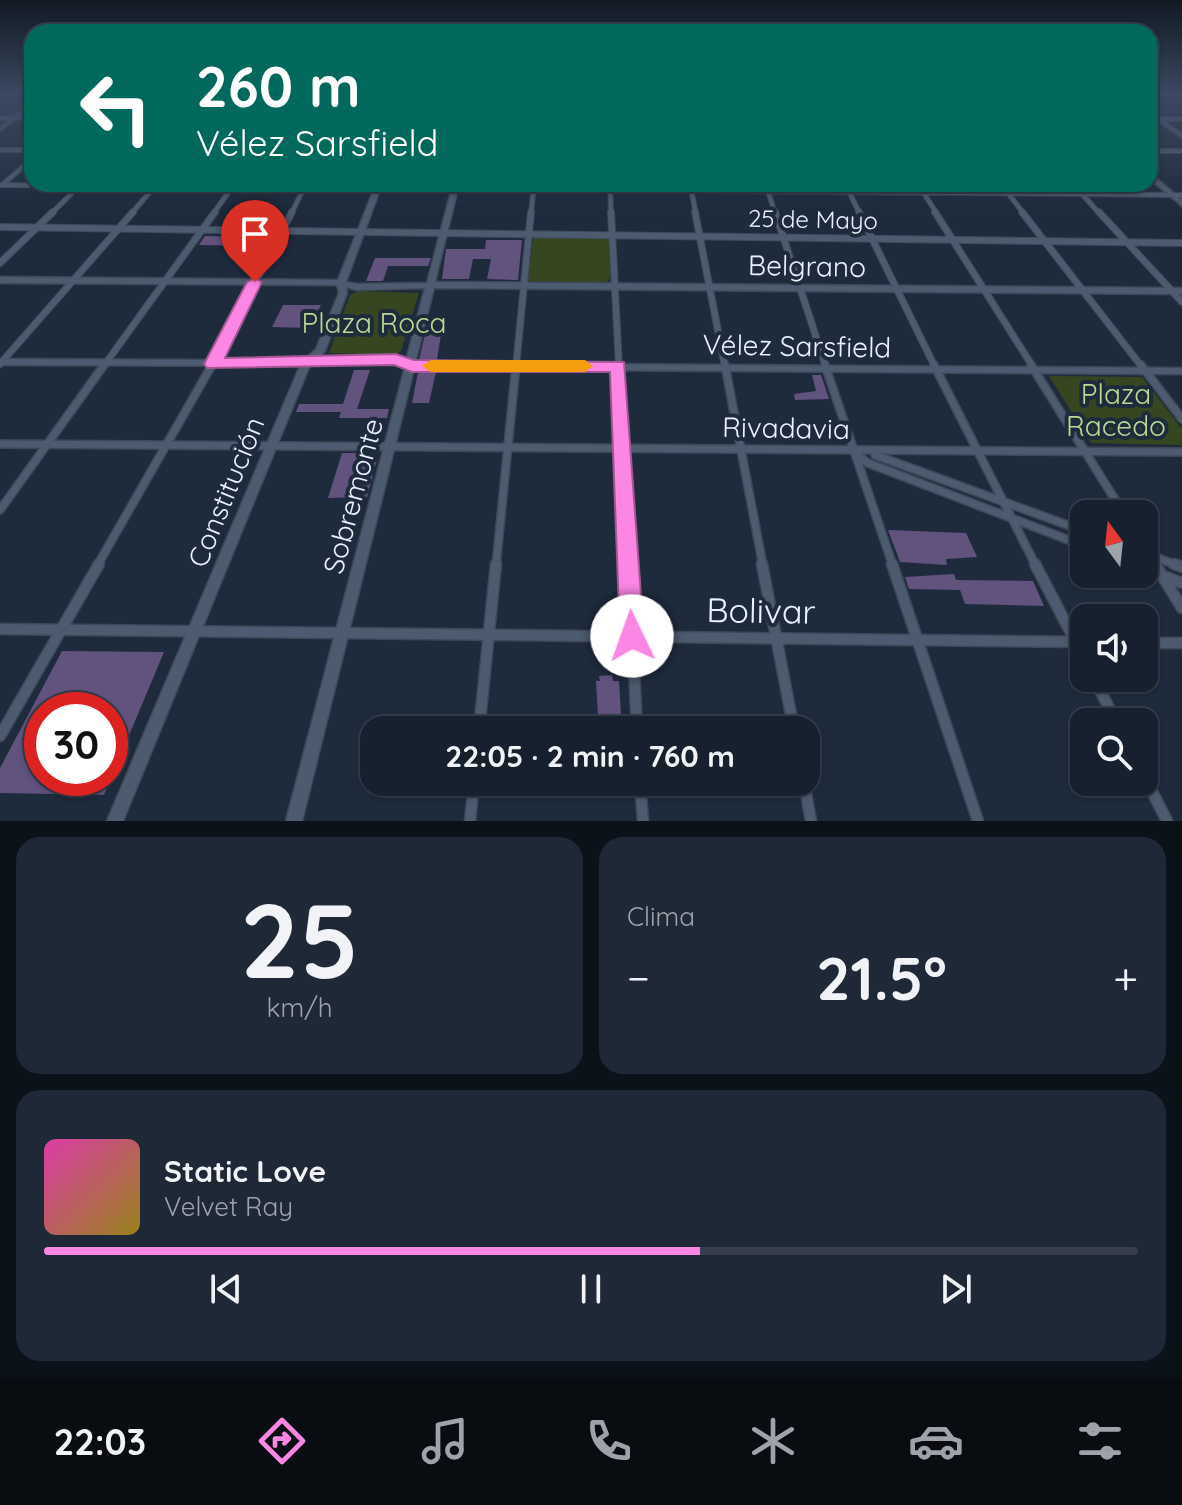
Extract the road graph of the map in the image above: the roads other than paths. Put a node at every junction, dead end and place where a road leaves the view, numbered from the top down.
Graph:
1 (0, 150) edge
2 (24, 150) edge
3 (1158, 151) edge
4 (1182, 151) edge
5 (24, 166) edge
6 (1158, 183) edge
7 (1, 186) edge
8 (24, 186) edge
9 (73, 192) edge
10 (149, 192) edge
11 (229, 192) edge
12 (302, 192) edge
13 (376, 192) edge
14 (454, 192) edge
15 (533, 192) edge
16 (610, 192) edge
17 (692, 192) edge
18 (769, 192) edge
19 (849, 192) joint
20 (924, 192) junction
21 (1008, 193) junction
22 (1082, 194) junction
23 (1171, 195) junction
24 (1182, 195) edge
25 (1182, 204) edge
26 (0, 227) edge
27 (35, 228) junction
28 (118, 228) junction
29 (202, 229) junction
30 (282, 231) junction
31 (359, 232) junction
32 (444, 233) junction
33 (529, 234) junction
34 (612, 236) junction
35 (700, 237) junction
36 (783, 238) junction
37 (871, 239) junction
38 (954, 239) junction
39 (1044, 240) junction
40 (1127, 242) junction
41 (1182, 243) edge
42 (0, 263) edge
43 (0, 280) edge
44 (72, 281) junction
45 (165, 281) junction
46 (255, 282) junction
47 (341, 283) junction
48 (431, 285) junction
49 (524, 286) junction
50 (615, 287) junction
51 (710, 287) junction
52 (799, 288) junction
53 (897, 289) junction
54 (985, 290) junction
55 (1083, 291) junction
56 (1177, 291) edge
57 (1182, 302) edge
58 (1, 363) edge
59 (105, 363) junction
60 (306, 363) junction
61 (213, 364) junction
62 (516, 365) junction
63 (412, 366) junction
64 (618, 366) junction
65 (725, 367) junction
66 (826, 368) junction
67 (937, 369) junction
68 (1035, 369) junction
69 (1145, 371) junction
70 (1182, 371) edge
71 (1182, 419) edge
72 (0, 444) edge
73 (47, 445) junction
74 (166, 446) junction
75 (271, 447) junction
76 (391, 447) junction
77 (506, 449) junction
78 (623, 449) junction
79 (741, 450) junction
80 (853, 451) junction
81 (976, 451) junction
82 (1087, 452) junction
83 (1182, 452) edge
84 (1116, 500) edge
85 (1002, 501) junction
86 (0, 510) edge
87 (1011, 518) junction
88 (1070, 526) edge
89 (1070, 541) edge
90 (1158, 556) edge
91 (1182, 567) edge
92 (1158, 570) edge
93 (1158, 574) edge
94 (1162, 576) junction
95 (1182, 583) edge
96 (1182, 608) edge
97 (1070, 624) edge
98 (0, 629) edge
99 (60, 630) junction
100 (195, 631) junction
101 (341, 632) junction
102 (489, 635) junction
103 (632, 636) junction
104 (777, 638) junction
105 (920, 639) junction
106 (1070, 642) edge
107 (1158, 643) edge
108 (1182, 643) edge
109 (480, 716) edge
110 (636, 716) edge
111 (791, 716) edge
112 (0, 736) edge
113 (473, 796) edge
114 (641, 796) edge
115 (807, 796) edge
116 (1154, 796) edge
117 (115, 821) edge
118 (294, 821) edge
119 (470, 821) edge
120 (643, 821) edge
121 (811, 821) edge
122 (978, 821) edge
123 (1167, 821) edge

1 - 2 street
3 - 4 street
5 - 7 street
6 - 23 main road
7 - 8 street
9 - 27 street
10 - 28 street
11 - 29 street
12 - 30 street
13 - 31 main road, Constitución
14 - 32 main road, Sobremonte
15 - 33 street
16 - 34 street
17 - 35 street
18 - 36 street
19 - 20 street
19 - 37 street
20 - 21 street
20 - 38 street
21 - 22 street
21 - 39 street
22 - 23 street
22 - 40 street
23 - 24 street
23 - 25 main road
26 - 27 street, 25 de Mayo
27 - 28 street, 25 de Mayo
27 - 42 street
28 - 29 street, 25 de Mayo
28 - 44 street
29 - 30 street, 25 de Mayo
29 - 45 street
30 - 31 street, 25 de Mayo
30 - 46 street
31 - 32 street, 25 de Mayo
31 - 47 main road, Constitución
32 - 33 street, 25 de Mayo
32 - 48 main road, Sobremonte
33 - 34 street, 25 de Mayo
33 - 49 street
34 - 35 street, 25 de Mayo
34 - 50 street
35 - 36 street, 25 de Mayo
35 - 51 street
36 - 37 street, 25 de Mayo
36 - 52 street
37 - 38 street, 25 de Mayo
37 - 53 street
38 - 39 street, 25 de Mayo
38 - 54 street
39 - 40 street, 25 de Mayo
39 - 55 street
40 - 41 street, 25 de Mayo
40 - 56 street
43 - 44 main road, Belgrano
44 - 45 main road, Belgrano
44 - 58 street
45 - 46 main road, Belgrano
45 - 59 street
46 - 47 main road, Belgrano
46 - 61 street
47 - 48 main road, Belgrano
47 - 60 main road, Constitución
48 - 49 main road, Belgrano
48 - 63 main road, Sobremonte
49 - 50 main road, Belgrano
49 - 62 street
50 - 51 main road, Belgrano
50 - 64 street
51 - 52 main road, Belgrano
51 - 65 street
52 - 53 main road, Belgrano
52 - 66 street
53 - 54 main road, Belgrano
53 - 67 street
54 - 55 main road, Belgrano
54 - 68 street
55 - 56 main road, Belgrano
55 - 69 street
56 - 57 street
58 - 59 main road, Vélez Sarsfield
59 - 61 main road, Vélez Sarsfield
59 - 73 street
60 - 61 main road, Vélez Sarsfield
60 - 63 main road, Vélez Sarsfield
60 - 75 main road, Constitución
61 - 74 street
62 - 63 main road, Vélez Sarsfield
62 - 64 main road, Vélez Sarsfield
62 - 77 street
63 - 76 main road, Sobremonte
64 - 65 main road, Vélez Sarsfield
64 - 78 street
65 - 66 main road, Vélez Sarsfield
65 - 79 street
66 - 67 main road, Vélez Sarsfield
66 - 80 street
67 - 68 main road, Vélez Sarsfield
67 - 81 street
68 - 69 main road, Vélez Sarsfield
68 - 82 street
69 - 70 main road, Vélez Sarsfield
69 - 71 street
72 - 73 street, Rivadavia
73 - 74 street, Rivadavia
73 - 86 street
74 - 75 street, Rivadavia
74 - 99 street
75 - 76 street, Rivadavia
75 - 100 main road, Constitución
76 - 77 street, Rivadavia
76 - 101 main road, Sobremonte
77 - 78 street, Rivadavia
77 - 102 street
78 - 79 street, Rivadavia
78 - 103 street
79 - 80 street, Rivadavia
79 - 104 street
80 - 81 street, Rivadavia
80 - 85 street
80 - 87 street
80 - 105 street
81 - 82 street, Rivadavia
81 - 85 street
82 - 83 street, Rivadavia
82 - 84 street
85 - 87 street
85 - 88 street
87 - 89 street
87 - 97 street
90 - 91 street
92 - 94 street
93 - 94 street
94 - 95 street
94 - 96 street
98 - 99 street, Bolivar
99 - 100 street, Bolivar
99 - 112 street
100 - 101 street, Bolivar
100 - 117 main road, Constitución
101 - 102 street, Bolivar
101 - 118 main road, Sobremonte
102 - 103 street, Bolivar
102 - 109 street
103 - 104 street, Bolivar
103 - 110 street
104 - 105 street, Bolivar
104 - 111 street
105 - 106 street, Bolivar
105 - 122 street
107 - 108 street
113 - 119 street
114 - 120 street
115 - 121 street
116 - 123 street

